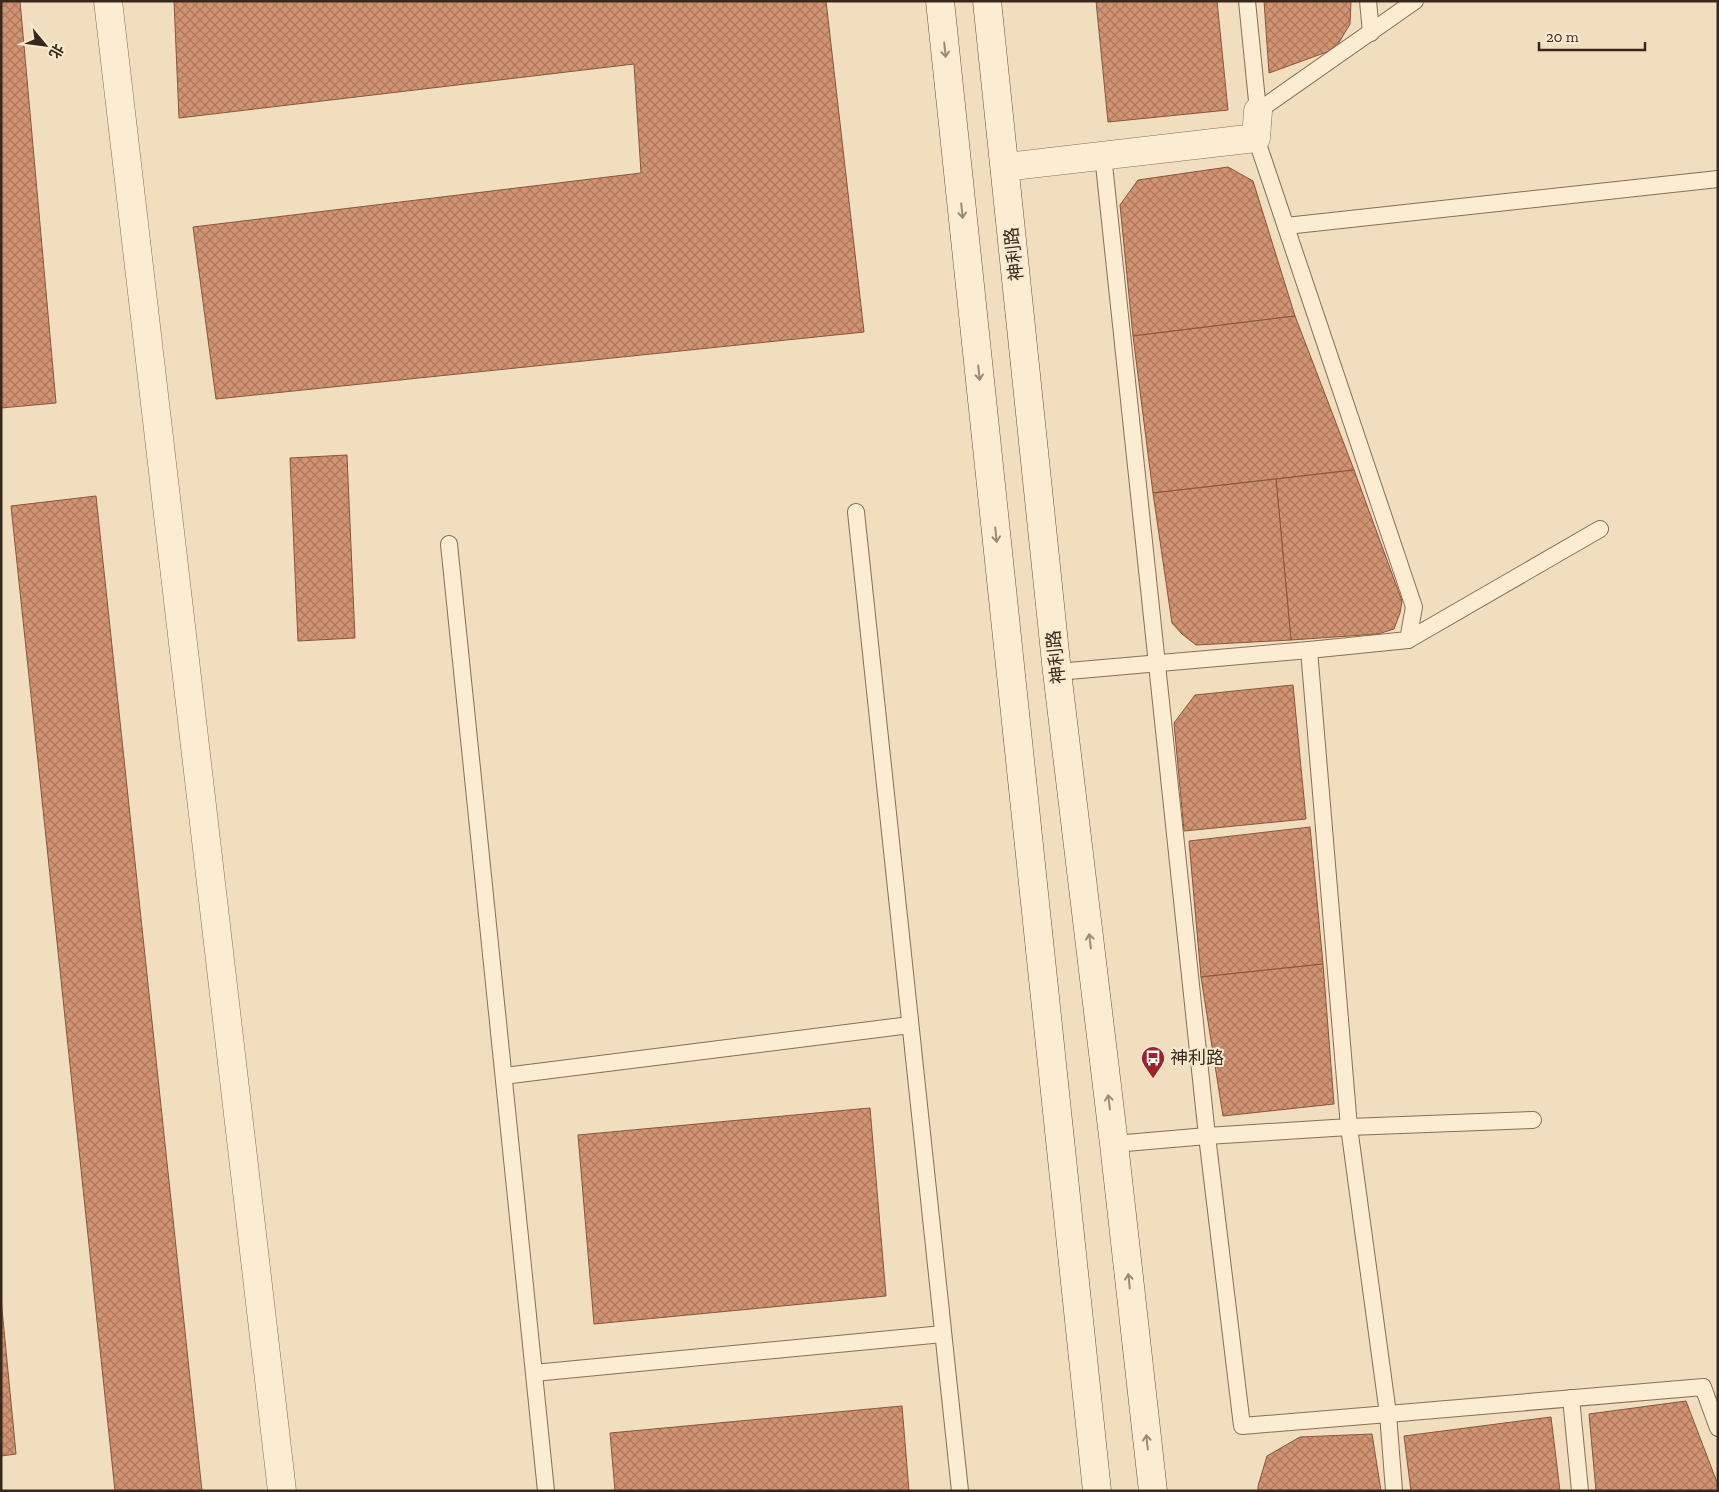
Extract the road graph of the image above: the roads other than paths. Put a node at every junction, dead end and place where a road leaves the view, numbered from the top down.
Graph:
1 (108, 1) edge
2 (940, 1) edge
3 (986, 1) edge
4 (1246, 1) edge
5 (1368, 1) edge
6 (1415, 1) edge
7 (1371, 33) junction
8 (1258, 111) junction
9 (1256, 138) junction
10 (1102, 155) junction
11 (1005, 167) junction
12 (1718, 179) edge
13 (1286, 226) junction
14 (856, 512) dead end
15 (1600, 529) dead end
16 (449, 544) dead end
17 (1408, 640) junction
18 (1309, 650) junction
19 (1157, 663) junction
20 (1057, 672) junction
21 (910, 1025) junction
22 (504, 1076) junction
23 (1533, 1120) dead end
24 (1349, 1127) junction
25 (1207, 1136) junction
26 (1114, 1144) junction
27 (943, 1334) junction
28 (534, 1373) junction
29 (1571, 1398) junction
30 (1388, 1414) junction
31 (1718, 1428) edge
32 (282, 1491) edge
33 (546, 1491) edge
34 (960, 1491) edge
35 (1097, 1491) edge
36 (1153, 1491) edge
37 (1394, 1491) edge
38 (1580, 1491) edge

1 - 32 main road
2 -> 35 main road
3 - 11 main road, 神利路
4 - 8 lane
5 - 7 lane
6 - 7 lane
7 - 8 lane
8 - 9 main road
9 - 10 main road
9 - 13 lane
10 - 11 main road
10 - 19 lane
11 - 20 main road, 神利路
12 - 13 lane
13 - 17 lane
14 - 21 lane
15 - 17 lane
16 - 22 lane
17 - 18 lane
18 - 19 lane
18 - 24 lane
19 - 20 lane
19 - 25 lane
26 -> 20 main road, 神利路
21 - 22 lane
21 - 27 lane
22 - 28 lane
23 - 24 lane
24 - 25 lane
24 - 30 lane
25 - 26 lane
25 - 30 lane
36 -> 26 main road, 神利路
27 - 28 lane
27 - 34 lane
28 - 33 lane
29 - 30 lane
29 - 31 lane
29 - 38 lane
30 - 37 lane

